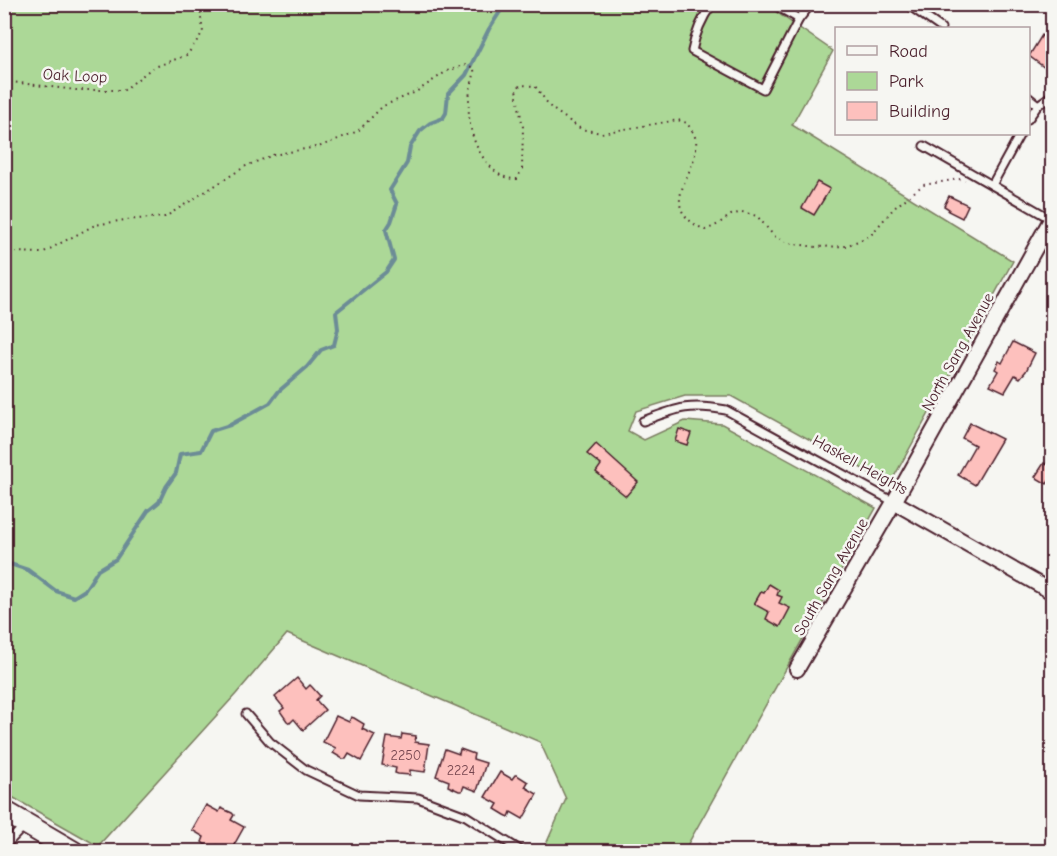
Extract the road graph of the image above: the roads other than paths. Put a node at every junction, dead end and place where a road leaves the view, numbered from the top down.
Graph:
1 (712, 4) edge
2 (773, 4) edge
3 (811, 4) edge
4 (907, 4) edge
5 (799, 19) junction
6 (940, 27) edge
7 (1053, 95) edge
8 (1030, 98) edge
9 (1038, 105) junction
10 (1030, 117) edge
11 (1019, 135) edge
12 (924, 146) dead end
13 (992, 185) junction
14 (1052, 218) edge
15 (643, 421) dead end
16 (894, 502) junction
17 (1053, 592) edge
18 (796, 669) dead end
19 (246, 714) dead end
20 (4, 811) edge
21 (26, 824) junction
22 (4, 847) edge
23 (74, 852) edge
24 (523, 852) edge

1 - 5 lane
2 - 5 lane
3 - 5 lane
4 - 6 lane
7 - 9 lane
8 - 9 lane
9 - 10 lane
11 - 13 lane
12 - 13 lane
13 - 14 lane
14 - 16 street, North Sang Avenue
15 - 16 lane, Haskell Heights
16 - 17 street, Haskell Heights
16 - 18 street, South Sang Avenue
19 - 24 lane
20 - 21 street
21 - 22 lane
21 - 23 street

